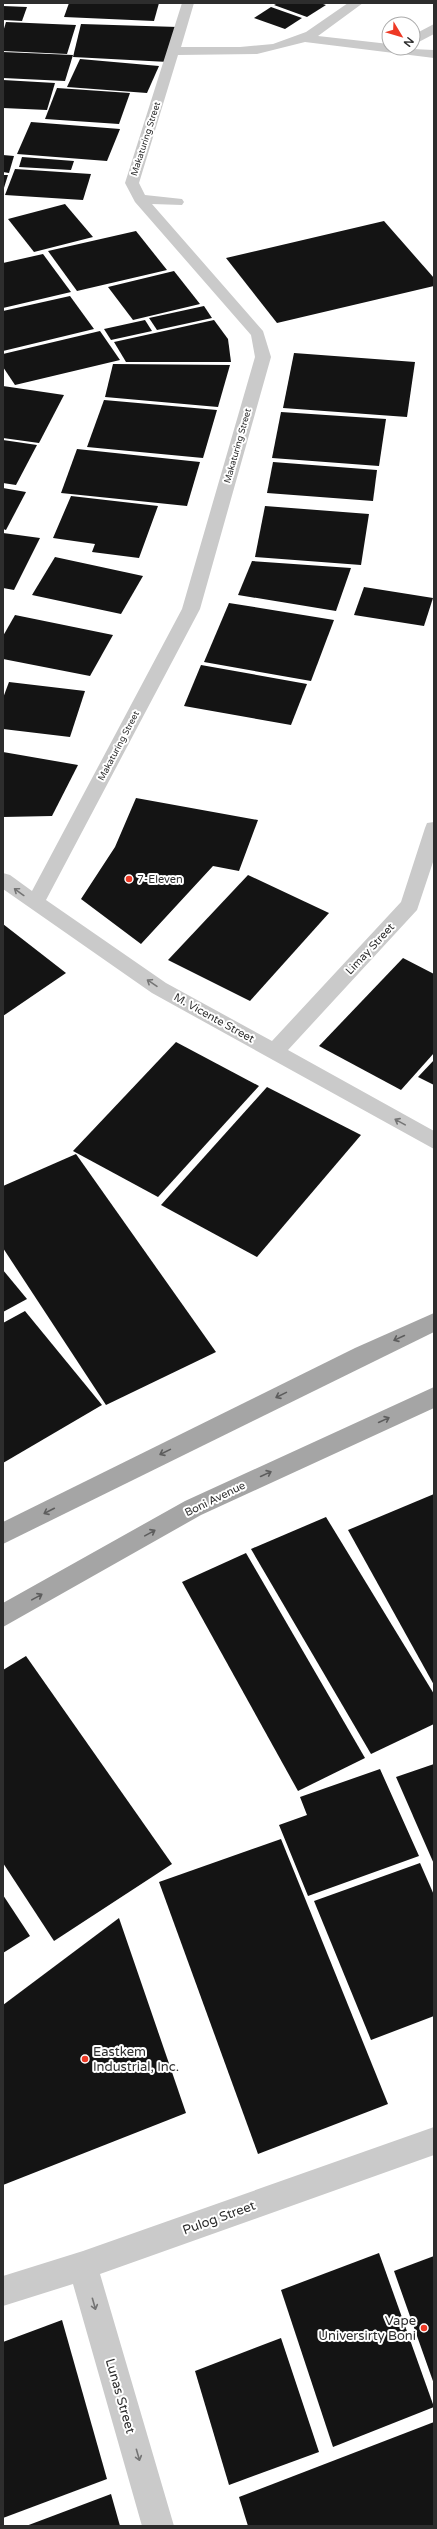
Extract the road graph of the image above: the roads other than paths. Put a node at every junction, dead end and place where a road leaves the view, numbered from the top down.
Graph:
1 (188, 3) edge
2 (357, 3) edge
3 (434, 28) edge
4 (421, 36) edge
5 (304, 38) junction
6 (381, 47) edge
7 (174, 52) junction
8 (421, 52) edge
9 (434, 54) edge
10 (140, 199) junction
11 (177, 202) dead end
12 (434, 828) edge
13 (3, 880) edge
14 (36, 903) junction
15 (275, 1051) junction
16 (434, 1141) edge
17 (434, 1322) edge
18 (434, 1397) edge
19 (3, 1534) edge
20 (3, 1616) edge
21 (434, 2141) edge
22 (83, 2266) junction
23 (3, 2291) edge
24 (158, 2526) edge

1 - 7 street, Makaturing Street
2 - 5 street
3 - 4 street
5 - 6 street
5 - 7 street
7 - 10 street, Makaturing Street
8 - 9 street
10 - 11 street
10 - 14 street, Makaturing Street
12 - 15 street, Limay Street
14 -> 13 street, M. Vicente Street
15 -> 14 street, M. Vicente Street
16 -> 15 street, M. Vicente Street
17 -> 19 main road
20 -> 18 main road, Boni Avenue
21 - 22 street, Pulog Street
22 - 23 street, Pulog Street
22 -> 24 street, Lunas Street

